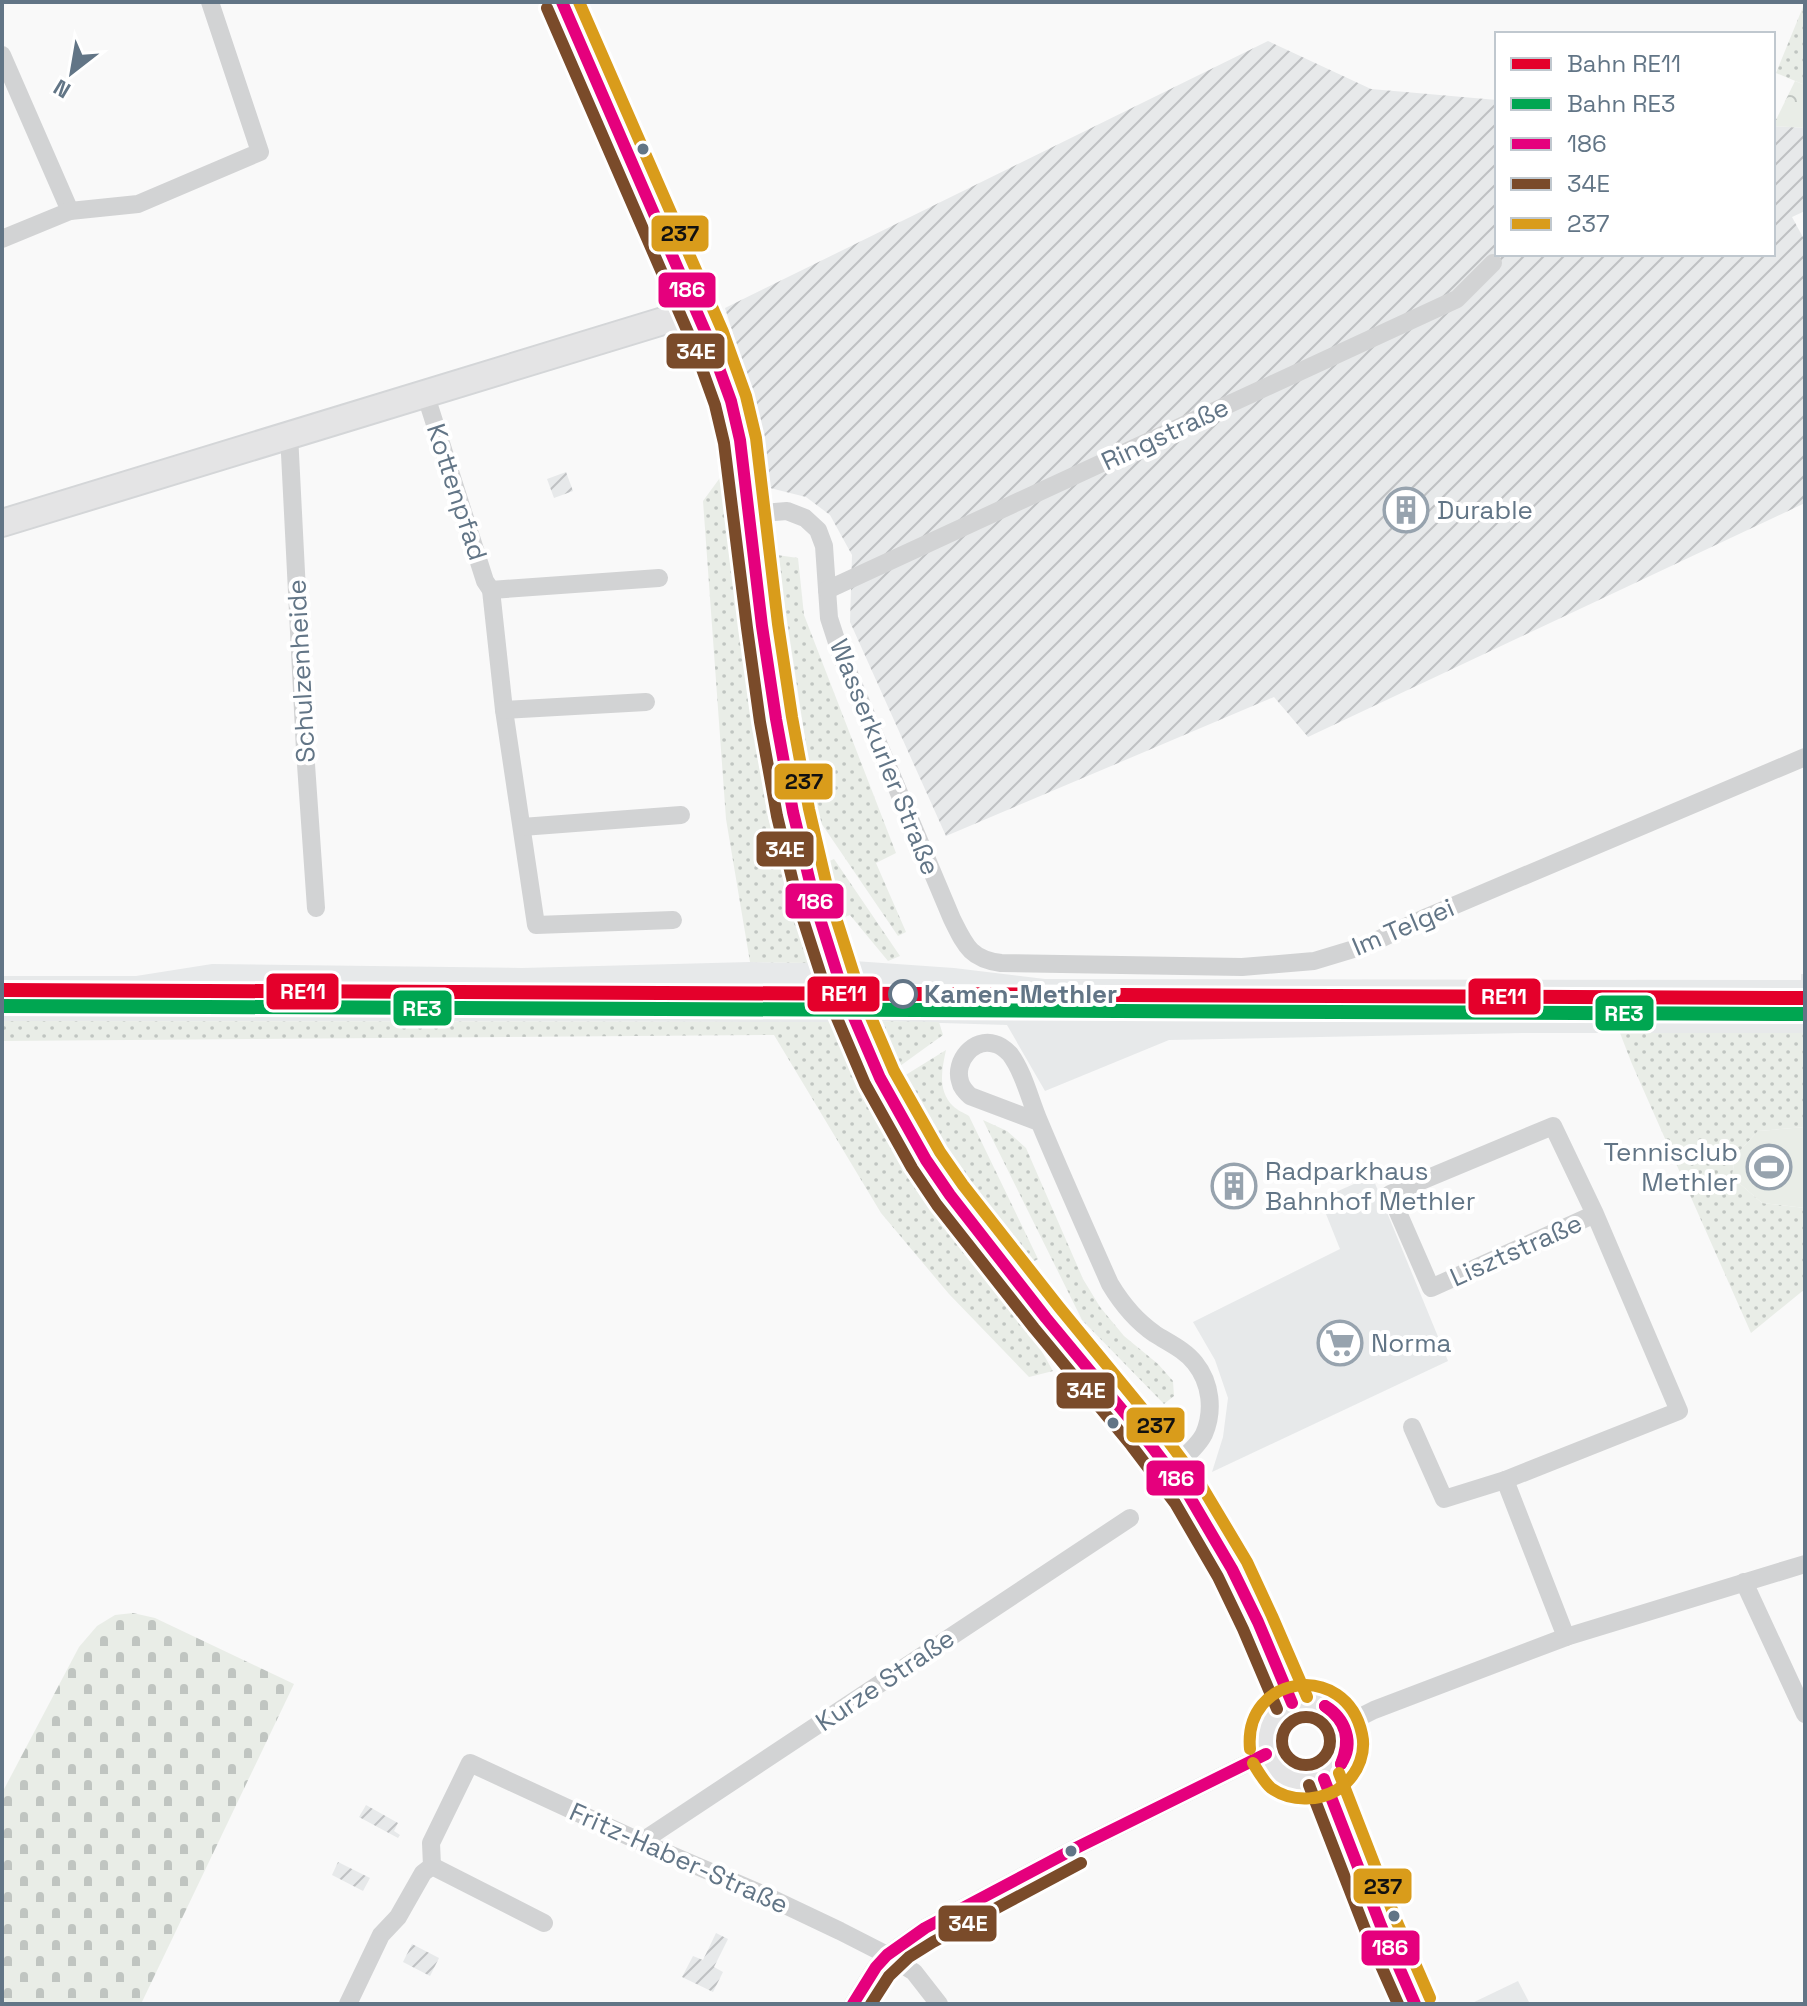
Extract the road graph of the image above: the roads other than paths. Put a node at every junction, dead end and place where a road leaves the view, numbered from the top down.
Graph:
1 (210, 2) edge
2 (562, 2) edge
3 (2, 55) edge
4 (70, 211) junction
5 (2, 239) edge
6 (1493, 263) dead end
7 (696, 311) junction
8 (425, 393) junction
9 (289, 434) junction
10 (749, 514) junction
11 (2, 523) edge
12 (659, 578) dead end
13 (491, 590) junction
14 (827, 590) junction
15 (646, 702) dead end
16 (504, 710) junction
17 (1805, 757) edge
18 (681, 815) dead end
19 (522, 827) junction
20 (316, 908) dead end
21 (673, 920) dead end
22 (975, 955) joint
23 (1039, 1122) junction
24 (1595, 1214) junction
25 (1412, 1427) dead end
26 (1170, 1470) junction
27 (1505, 1480) junction
28 (1130, 1518) dead end
29 (1805, 1564) edge
30 (1744, 1582) junction
31 (1566, 1637) junction
32 (1292, 1703) junction
33 (1805, 1714) edge
34 (1344, 1725) junction
35 (1266, 1754) junction
36 (1324, 1779) junction
37 (641, 1842) junction
38 (432, 1866) junction
39 (544, 1923) dead end
40 (887, 1955) junction
41 (348, 2004) edge
42 (853, 2004) edge
43 (939, 2004) edge
44 (1415, 2004) edge

1 - 4 street
2 - 7 main road
3 - 4 street
4 - 5 street
6 - 14 street, Ringstraße
7 - 8 main road
7 - 10 main road
8 - 9 main road
8 - 13 street, Kottenpfad
9 - 11 main road
9 - 20 street, Schulzenheide
10 - 14 street, Wasserkurler Straße
10 - 26 main road
12 - 13 street, Kottenpfad
13 - 16 street, Kottenpfad
14 - 22 street, Wasserkurler Straße
15 - 16 street
16 - 19 street, Kottenpfad
17 - 22 street, Im Telgei
18 - 19 street
19 - 21 street, Kottenpfad
23 - 23 street
23 - 26 street
24 - 24 street, Lisztstraße
24 - 27 street, Lisztstraße
25 - 27 street, Lisztstraße
26 - 32 main road
27 - 31 street
28 - 37 street, Kurze Straße
29 - 30 street
30 - 31 street
30 - 33 street
31 - 34 street
32 - 34 main road
32 - 35 main road
34 - 36 main road
35 - 36 main road
35 - 40 street
36 - 44 main road
37 - 38 street, Fritz-Haber-Straße
37 - 40 street, Fritz-Haber-Straße
38 - 39 street
38 - 41 street
40 - 42 street
40 - 43 street, Fritz-Haber-Straße

